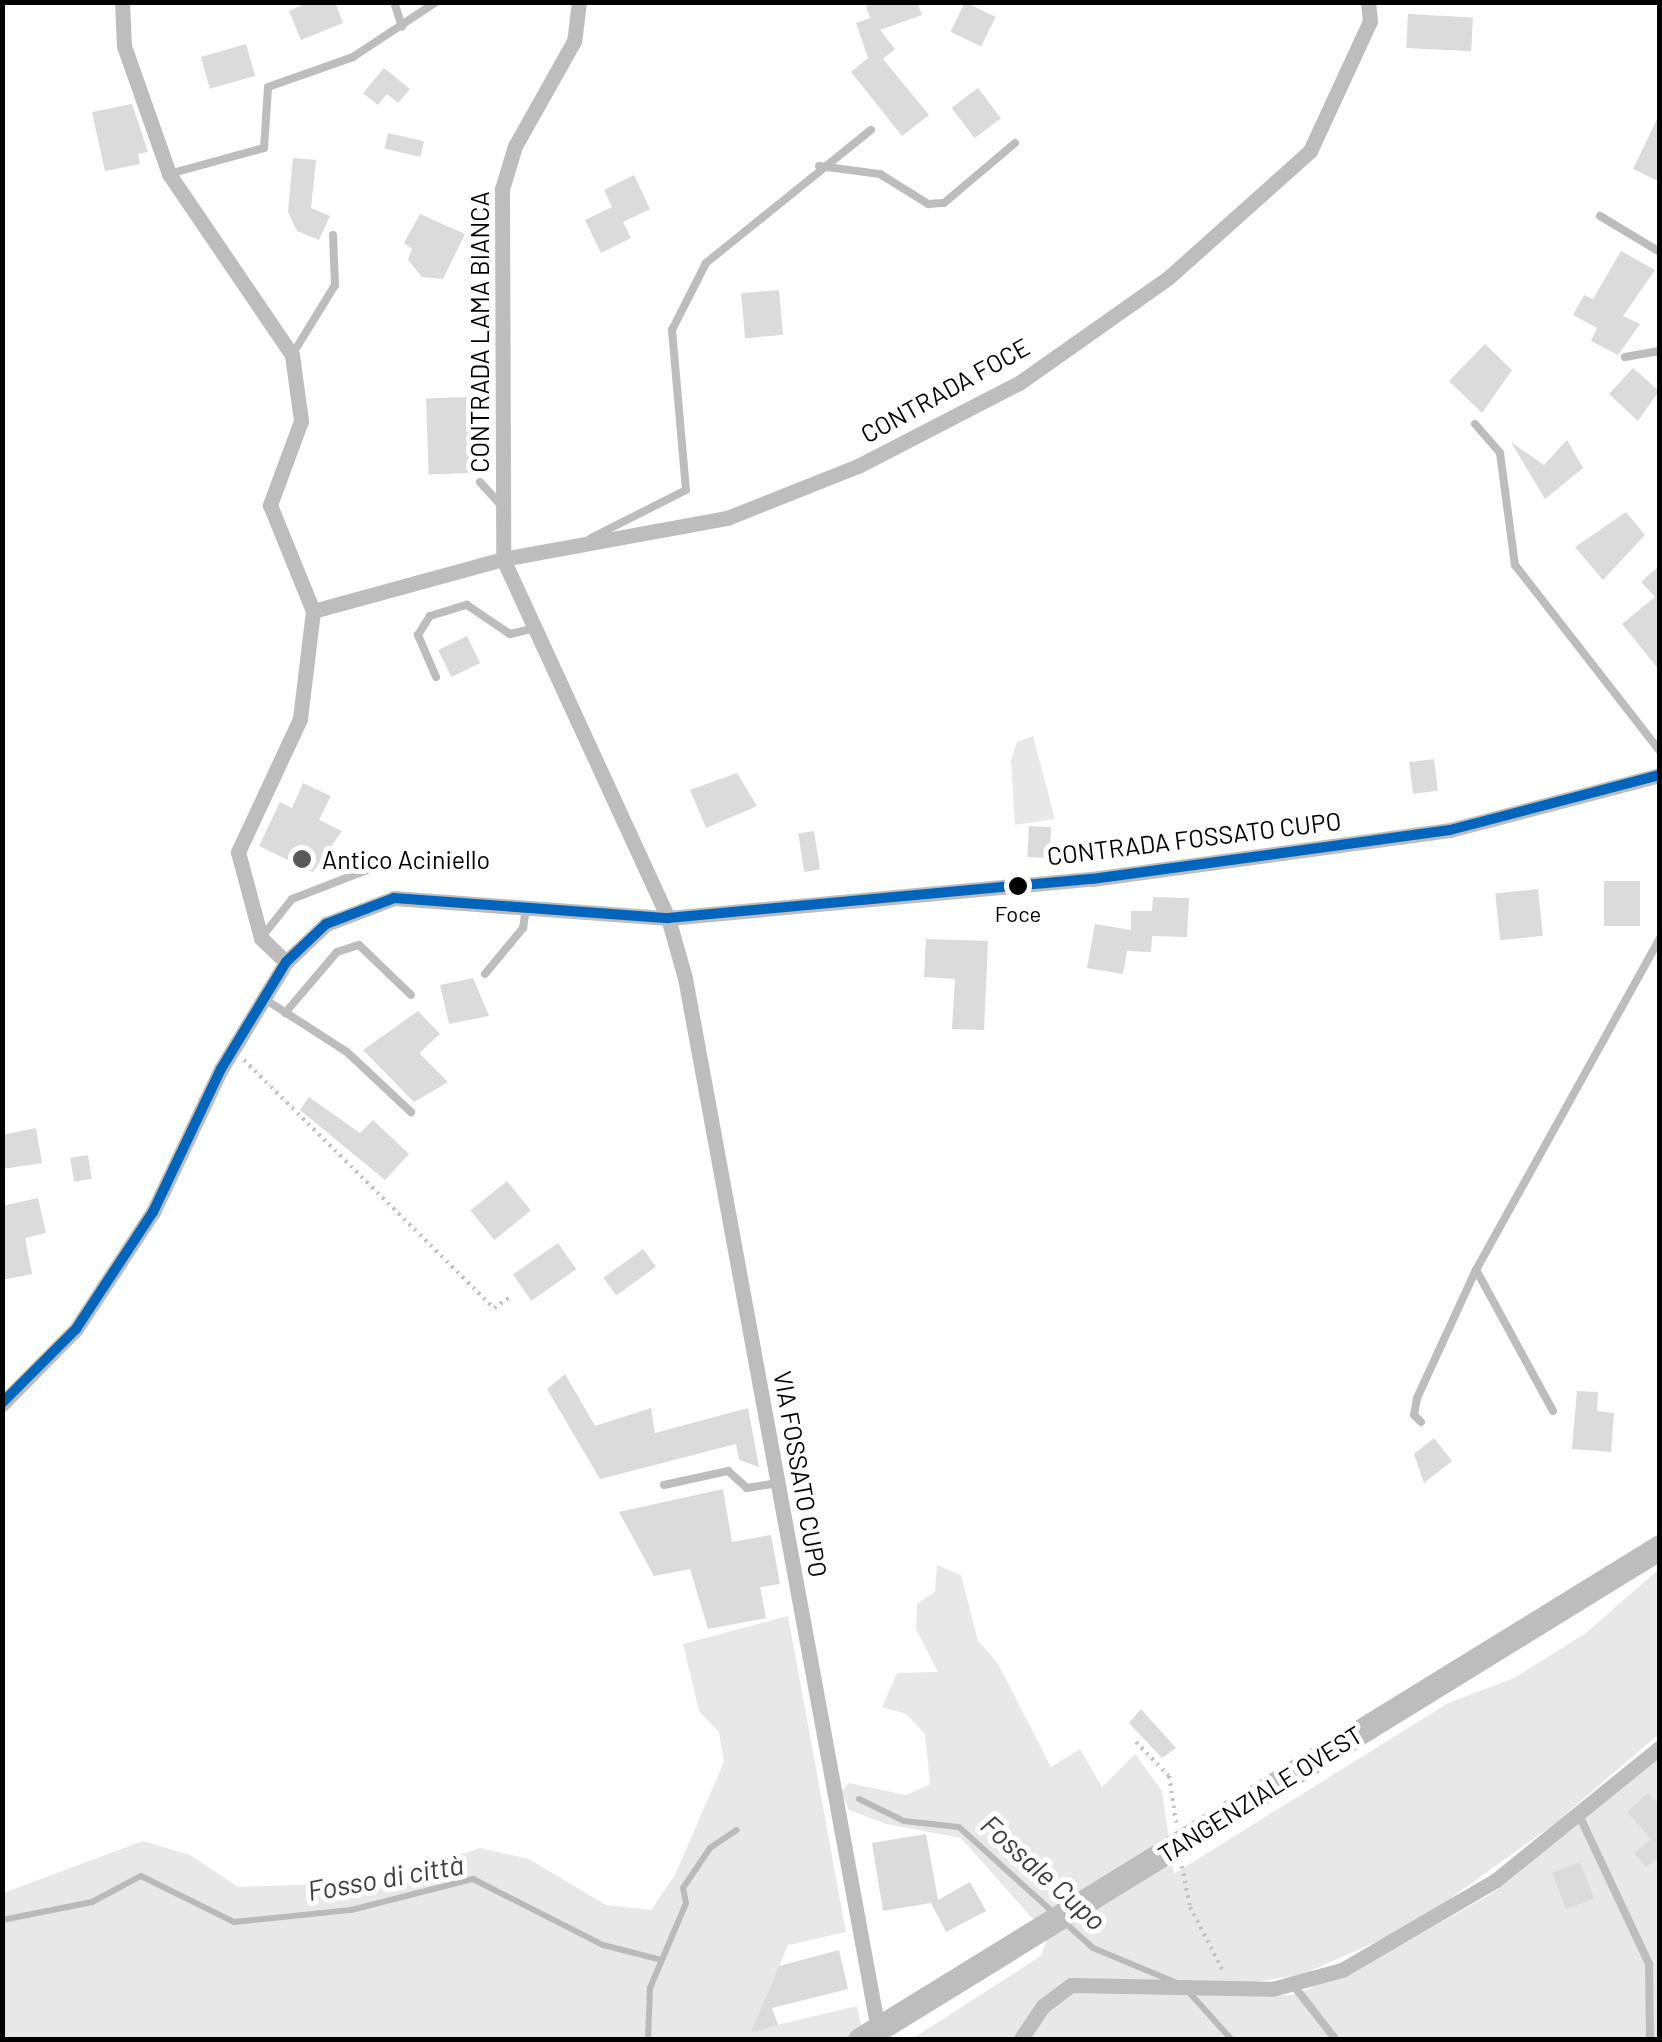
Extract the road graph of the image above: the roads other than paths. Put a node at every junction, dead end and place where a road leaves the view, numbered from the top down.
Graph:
1 (122, 2) edge
2 (394, 2) edge
3 (436, 2) edge
4 (578, 2) edge
5 (1368, 2) edge
6 (402, 27) junction
7 (871, 130) dead end
8 (1015, 144) dead end
9 (819, 166) junction
10 (170, 174) junction
11 (1600, 216) dead end
12 (333, 236) dead end
13 (1660, 252) edge
14 (1660, 351) edge
15 (292, 355) junction
16 (1624, 357) dead end
17 (1475, 424) dead end
18 (480, 482) dead end
19 (503, 507) junction
20 (588, 540) junction
21 (503, 558) junction
22 (312, 610) junction
23 (535, 628) junction
24 (436, 677) dead end
25 (1660, 751) edge
26 (1660, 775) edge
27 (372, 868) dead end
28 (526, 908) junction
29 (668, 918) junction
30 (261, 938) junction
31 (1660, 938) edge
32 (286, 962) junction
33 (485, 974) dead end
34 (411, 995) dead end
35 (263, 998) junction
36 (285, 1013) junction
37 (411, 1112) dead end
38 (1476, 1270) junction
39 (2, 1404) edge
40 (1553, 1411) dead end
41 (1422, 1422) dead end
42 (777, 1483) junction
43 (664, 1486) dead end
44 (1660, 1547) edge
45 (1658, 1751) edge
46 (1579, 1815) junction
47 (1294, 1986) junction
48 (860, 2040) edge
49 (880, 2040) edge
50 (1020, 2040) edge
51 (1336, 2040) edge
52 (1650, 2040) edge

1 - 10 street
2 - 6 lane
3 - 6 lane
4 - 19 street, CONTRADA LAMA BIANCA
5 - 20 street, CONTRADA FOCE
6 - 10 lane
7 - 9 lane
8 - 9 lane
9 - 20 lane
10 - 15 street
11 - 13 lane
12 - 15 lane
14 - 16 lane
15 - 22 street
17 - 25 lane
18 - 19 lane
19 - 21 street, CONTRADA LAMA BIANCA
20 - 21 street, CONTRADA FOCE
21 - 22 street, CONTRADA FOCE
21 - 23 street
22 - 30 street
23 - 24 lane
23 - 29 street
26 - 29 street, CONTRADA FOSSATO CUPO
27 - 30 lane
28 - 29 street, CONTRADA FOSSATO CUPO
28 - 32 street, CONTRADA FOSSATO CUPO
28 - 33 lane
29 - 42 street, VIA FOSSATO CUPO
30 - 32 street
31 - 38 lane
32 - 35 street, CONTRADA FOSSATO CUPO
34 - 36 lane
35 - 36 lane
35 - 39 street, CONTRADA FOSSATO CUPO
36 - 37 lane
38 - 40 lane
38 - 41 lane
42 - 43 lane
42 - 49 street, VIA FOSSATO CUPO
44 - 48 main road, TANGENZIALE OVEST
45 - 46 street
46 - 47 street
46 - 52 lane
47 - 50 street
47 - 51 lane

